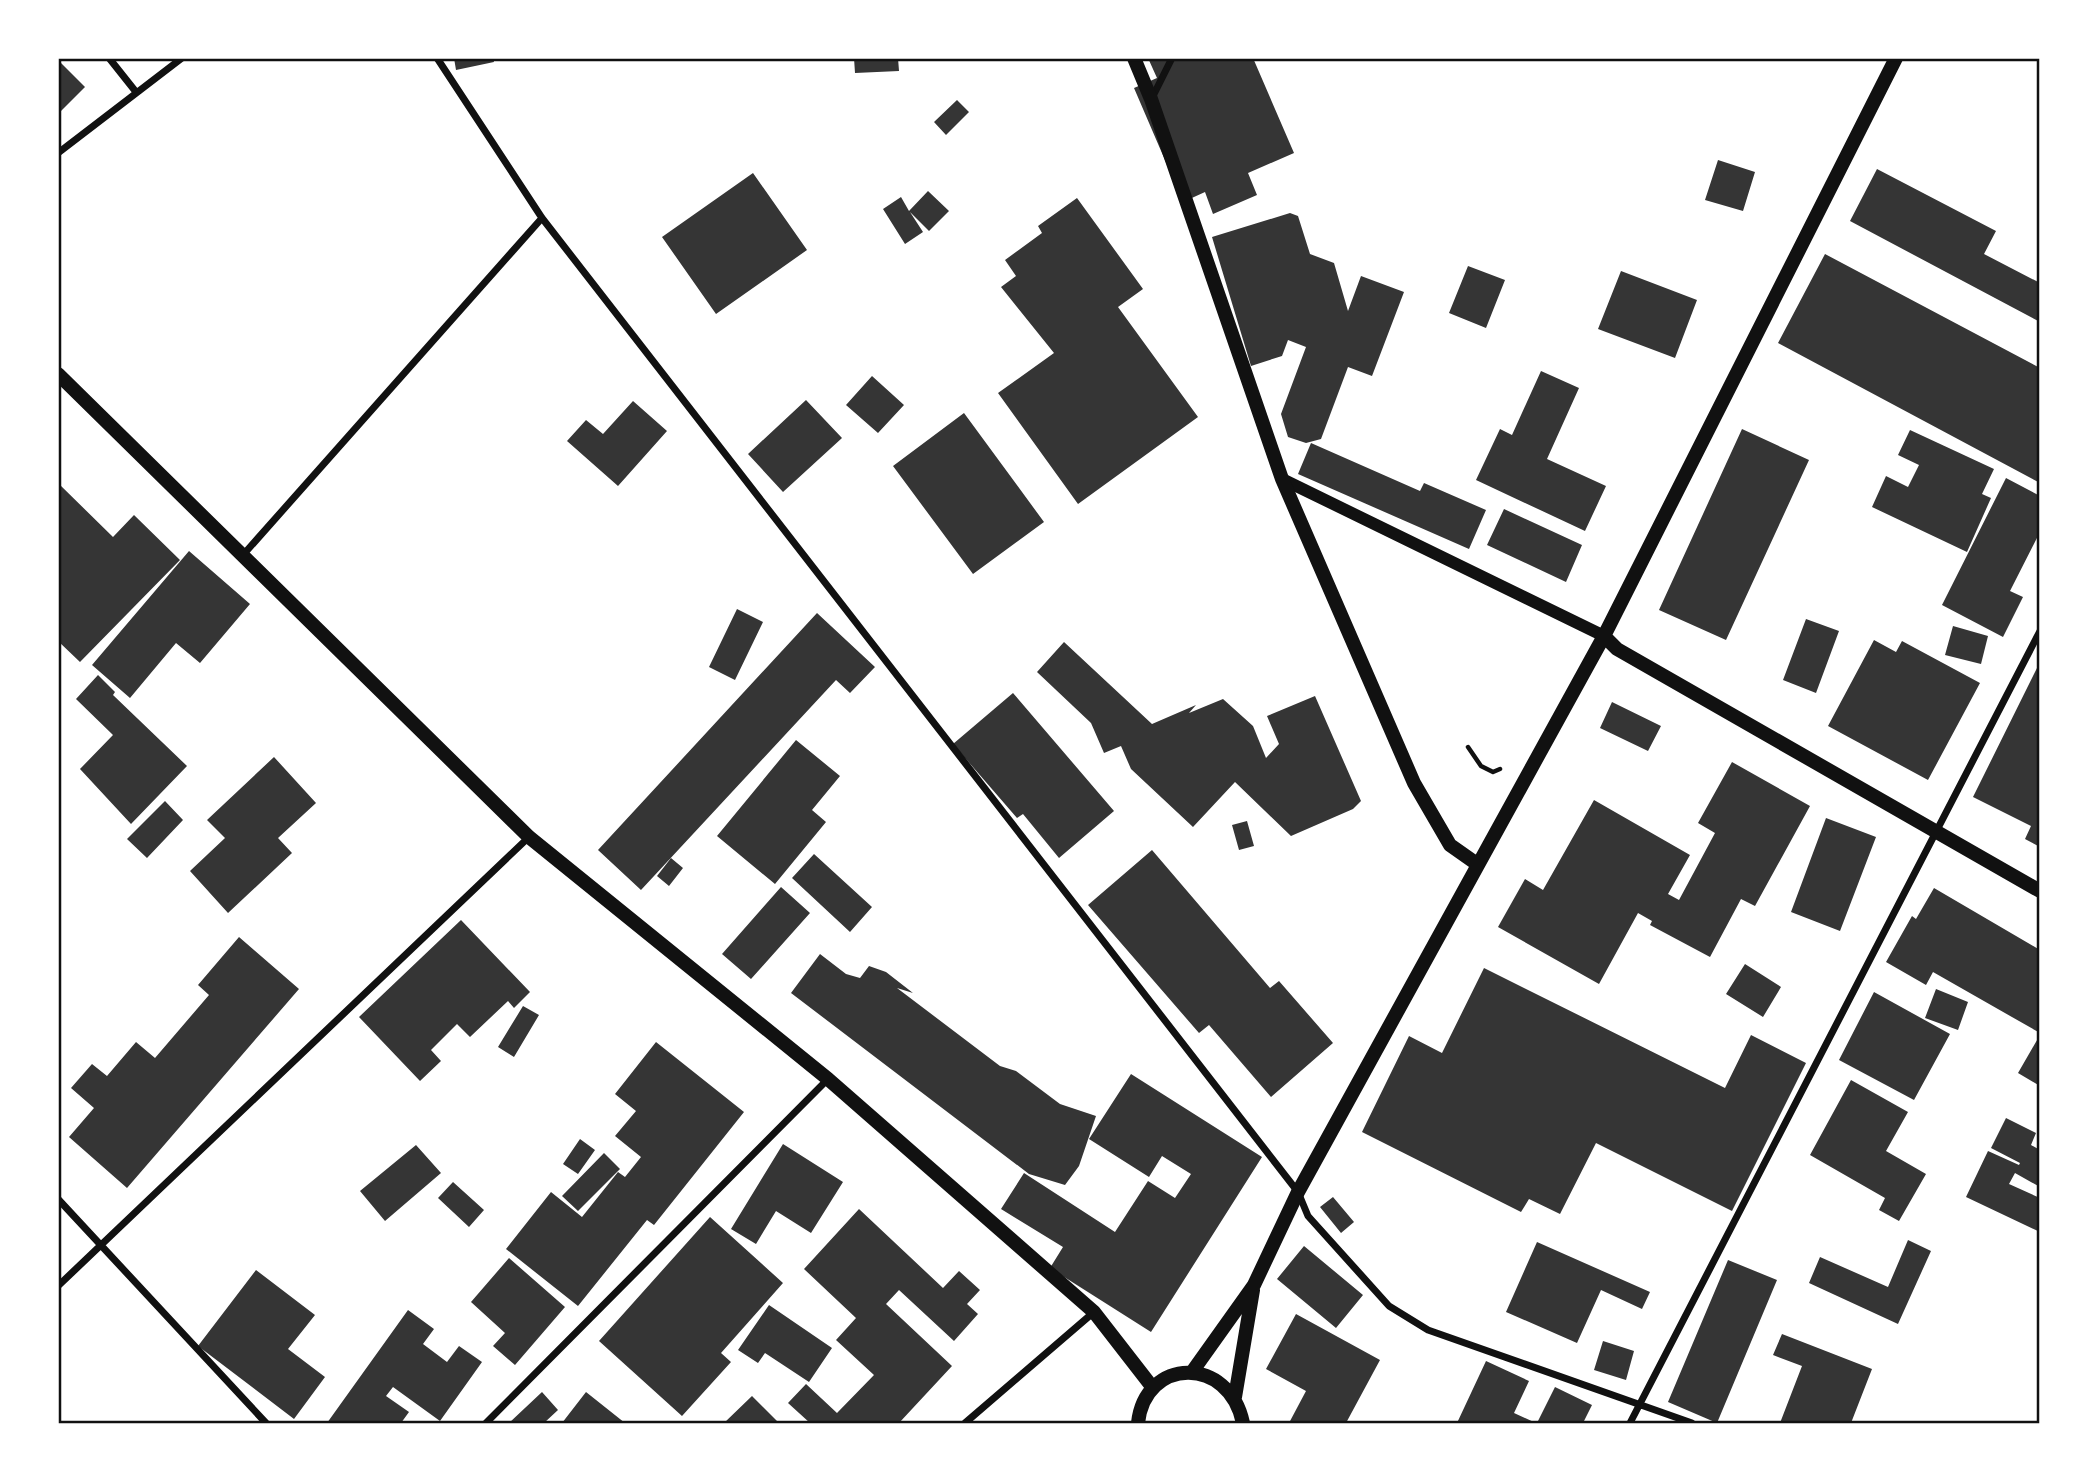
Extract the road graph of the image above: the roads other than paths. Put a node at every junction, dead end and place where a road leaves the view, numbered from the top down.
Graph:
1 (109, 58) edge
2 (182, 58) edge
3 (437, 58) edge
4 (1133, 58) edge
5 (1172, 58) edge
6 (1896, 58) edge
7 (136, 92) junction
8 (1151, 99) junction
9 (58, 153) edge
10 (542, 218) junction
11 (58, 374) edge
12 (1282, 478) junction
13 (242, 556) junction
14 (2040, 631) edge
15 (1604, 636) junction
16 (1938, 830) junction
17 (529, 837) junction
18 (1477, 864) junction
19 (2040, 891) edge
20 (828, 1079) junction
21 (1298, 1192) junction
22 (58, 1199) edge
23 (102, 1246) junction
24 (1254, 1285) junction
25 (58, 1286) edge
26 (1094, 1312) junction
27 (1192, 1372) junction
28 (1153, 1388) junction
29 (1235, 1397) junction
30 (1639, 1403) junction
31 (266, 1423) edge
32 (486, 1423) edge
33 (965, 1423) edge
34 (1138, 1423) edge
35 (1243, 1423) edge
36 (1629, 1423) edge
37 (1692, 1423) edge

1 - 7 street
2 - 7 street
3 - 10 street
4 - 8 main road
5 - 8 street
6 - 15 main road
7 - 9 street
8 - 12 main road
10 - 13 street
10 - 21 street
11 - 13 main road
12 - 15 street
12 - 18 main road
13 - 17 main road
14 - 16 street
15 - 16 main road
15 - 18 main road
16 - 19 main road
16 - 30 street
17 - 20 main road
17 - 23 street
18 - 21 main road
20 - 26 main road
20 - 32 street
21 - 24 main road
21 - 30 street
22 - 23 street
23 - 25 street
23 - 31 street
24 - 27 main road
24 - 29 main road
26 - 28 main road
26 - 33 street
27 - 28 main road
27 - 29 main road
28 - 34 main road
29 - 35 main road
30 - 36 street
30 - 37 street

